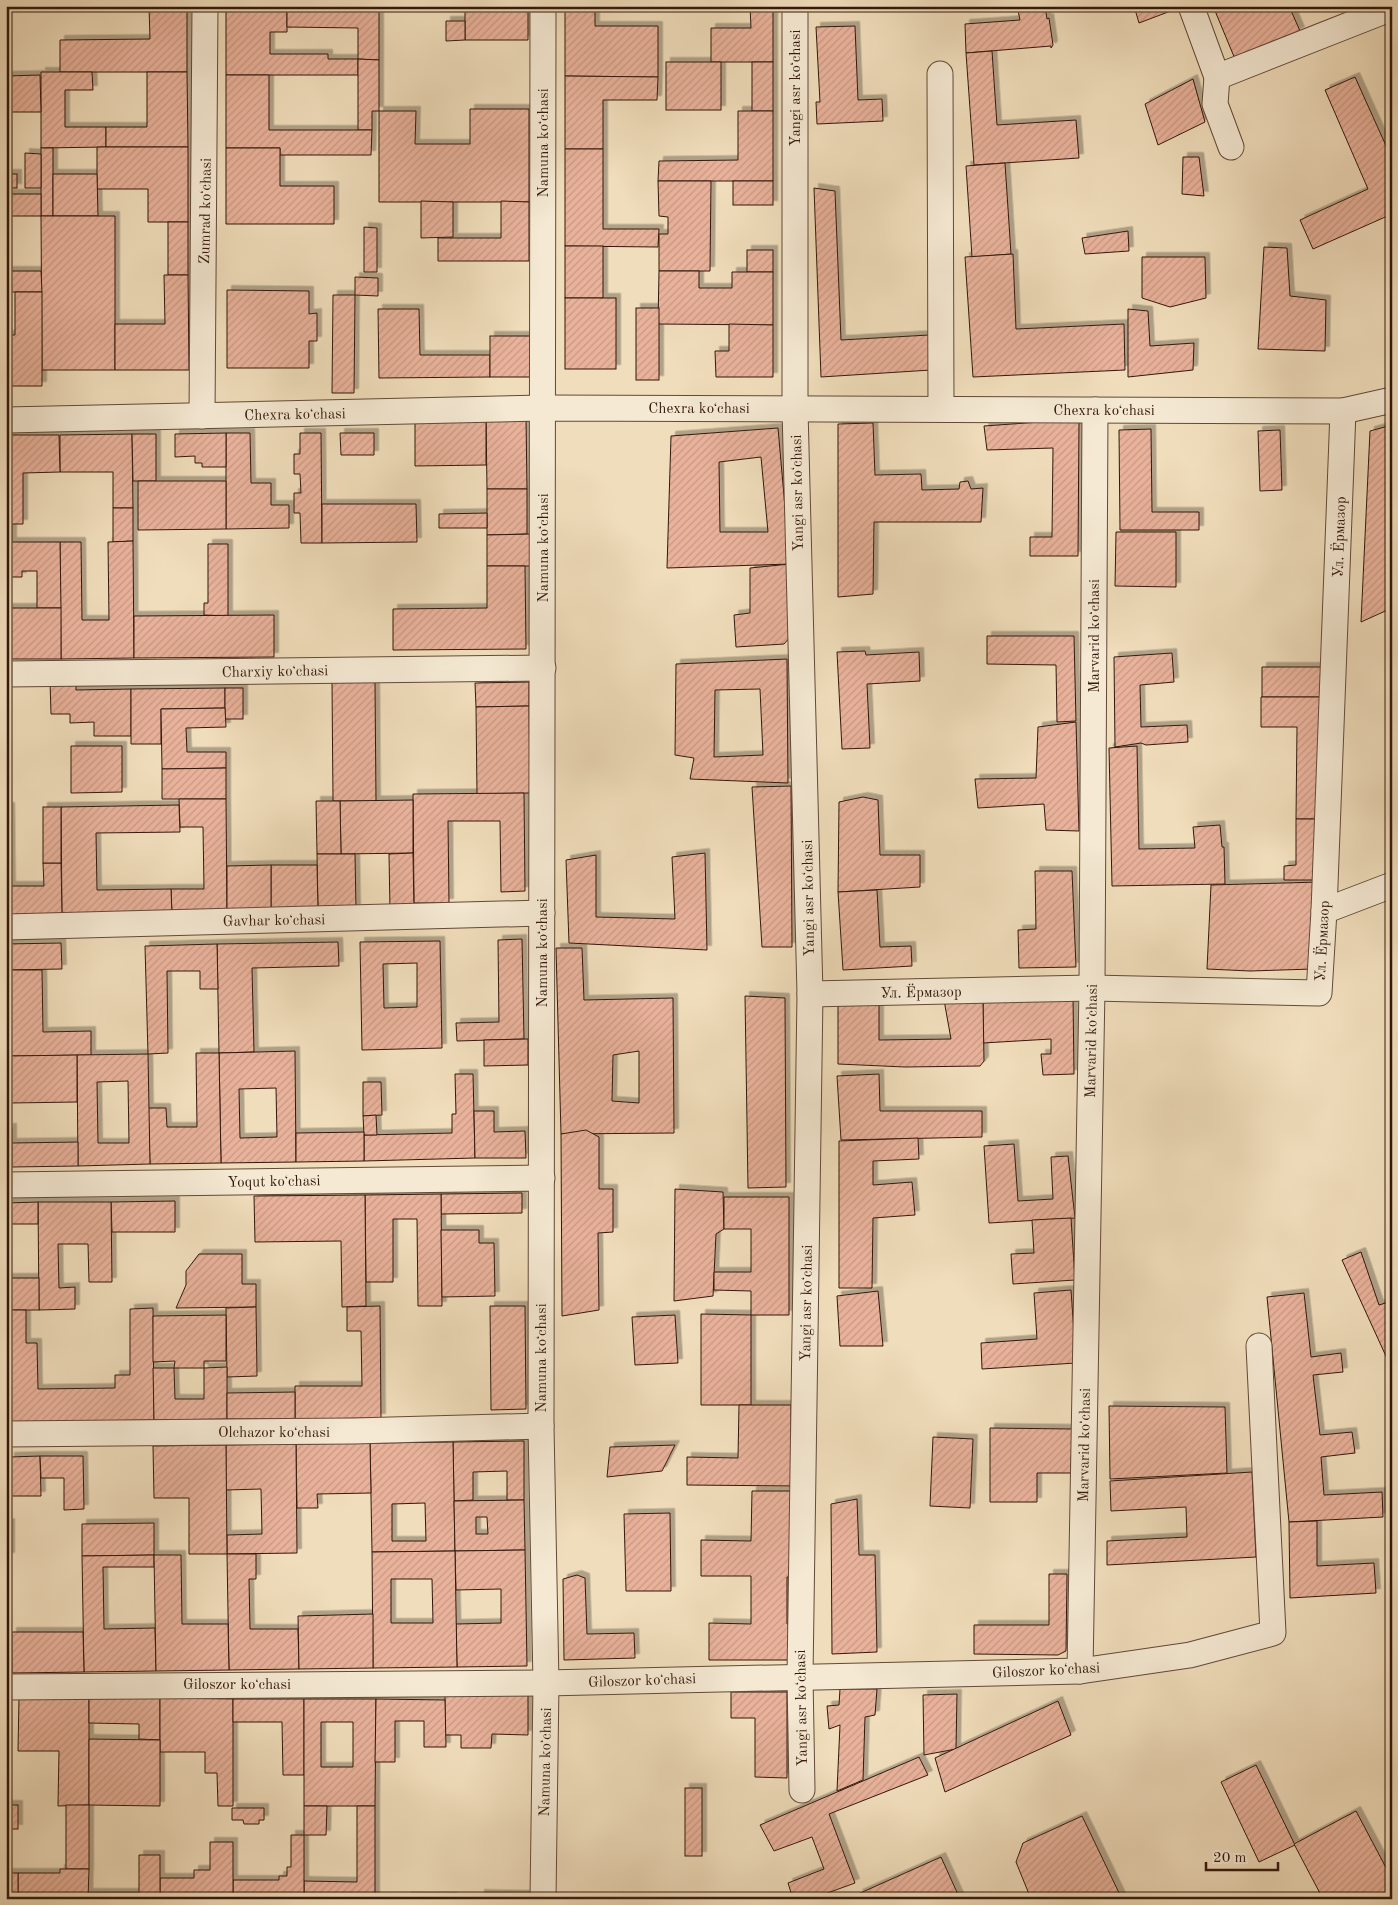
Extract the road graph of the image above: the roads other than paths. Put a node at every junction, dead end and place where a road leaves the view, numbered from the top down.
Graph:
1 (205, 6) edge
2 (543, 6) edge
3 (795, 6) edge
4 (1191, 6) edge
5 (1392, 8) edge
6 (940, 74) dead end
7 (1217, 77) junction
8 (1231, 147) dead end
9 (1392, 400) edge
10 (543, 408) junction
11 (795, 409) junction
12 (941, 409) junction
13 (1095, 410) junction
14 (1343, 411) junction
15 (202, 416) junction
16 (6, 420) edge
17 (543, 668) junction
18 (6, 674) edge
19 (1392, 884) edge
20 (1324, 911) junction
21 (542, 913) junction
22 (6, 927) edge
23 (1092, 988) junction
24 (810, 994) junction
25 (542, 1178) junction
26 (6, 1185) edge
27 (1258, 1346) dead end
28 (541, 1426) junction
29 (6, 1434) edge
30 (1080, 1671) junction
31 (800, 1676) junction
32 (546, 1683) junction
33 (6, 1686) edge
34 (802, 1790) dead end
35 (542, 1899) edge

1 - 15 street, Zumrad koʻchasi
2 - 10 street, Namuna koʻchasi
3 - 11 street, Yangi asr koʻchasi
4 - 7 street
5 - 7 street
6 - 12 street
7 - 8 street
9 - 14 street, Chexra koʻchasi
10 - 11 street, Chexra koʻchasi
10 - 15 street, Chexra koʻchasi
10 - 17 street, Namuna koʻchasi
11 - 12 street, Chexra koʻchasi
11 - 24 street, Yangi asr koʻchasi
12 - 13 street, Chexra koʻchasi
13 - 14 street, Chexra koʻchasi
13 - 23 street, Marvarid koʻchasi
14 - 20 street, Ул. Ёрмазор
15 - 16 street, Chexra koʻchasi
17 - 18 street, Charxiy koʻchasi
17 - 21 street, Namuna koʻchasi
19 - 20 street
20 - 23 street, Ул. Ёрмазор
21 - 22 street, Gavhar koʻchasi
21 - 25 street, Namuna koʻchasi
23 - 24 street, Ул. Ёрмазор
23 - 30 street, Marvarid koʻchasi
24 - 31 street, Yangi asr koʻchasi
25 - 26 street, Yoqut koʻchasi
25 - 28 street, Namuna koʻchasi
27 - 30 street, Giloszor koʻchasi
28 - 29 street, Olchazor koʻchasi
28 - 32 street, Namuna koʻchasi
30 - 31 street, Giloszor koʻchasi
31 - 32 street, Giloszor koʻchasi
31 - 34 street, Yangi asr koʻchasi
32 - 33 street, Giloszor koʻchasi
32 - 35 street, Namuna koʻchasi

